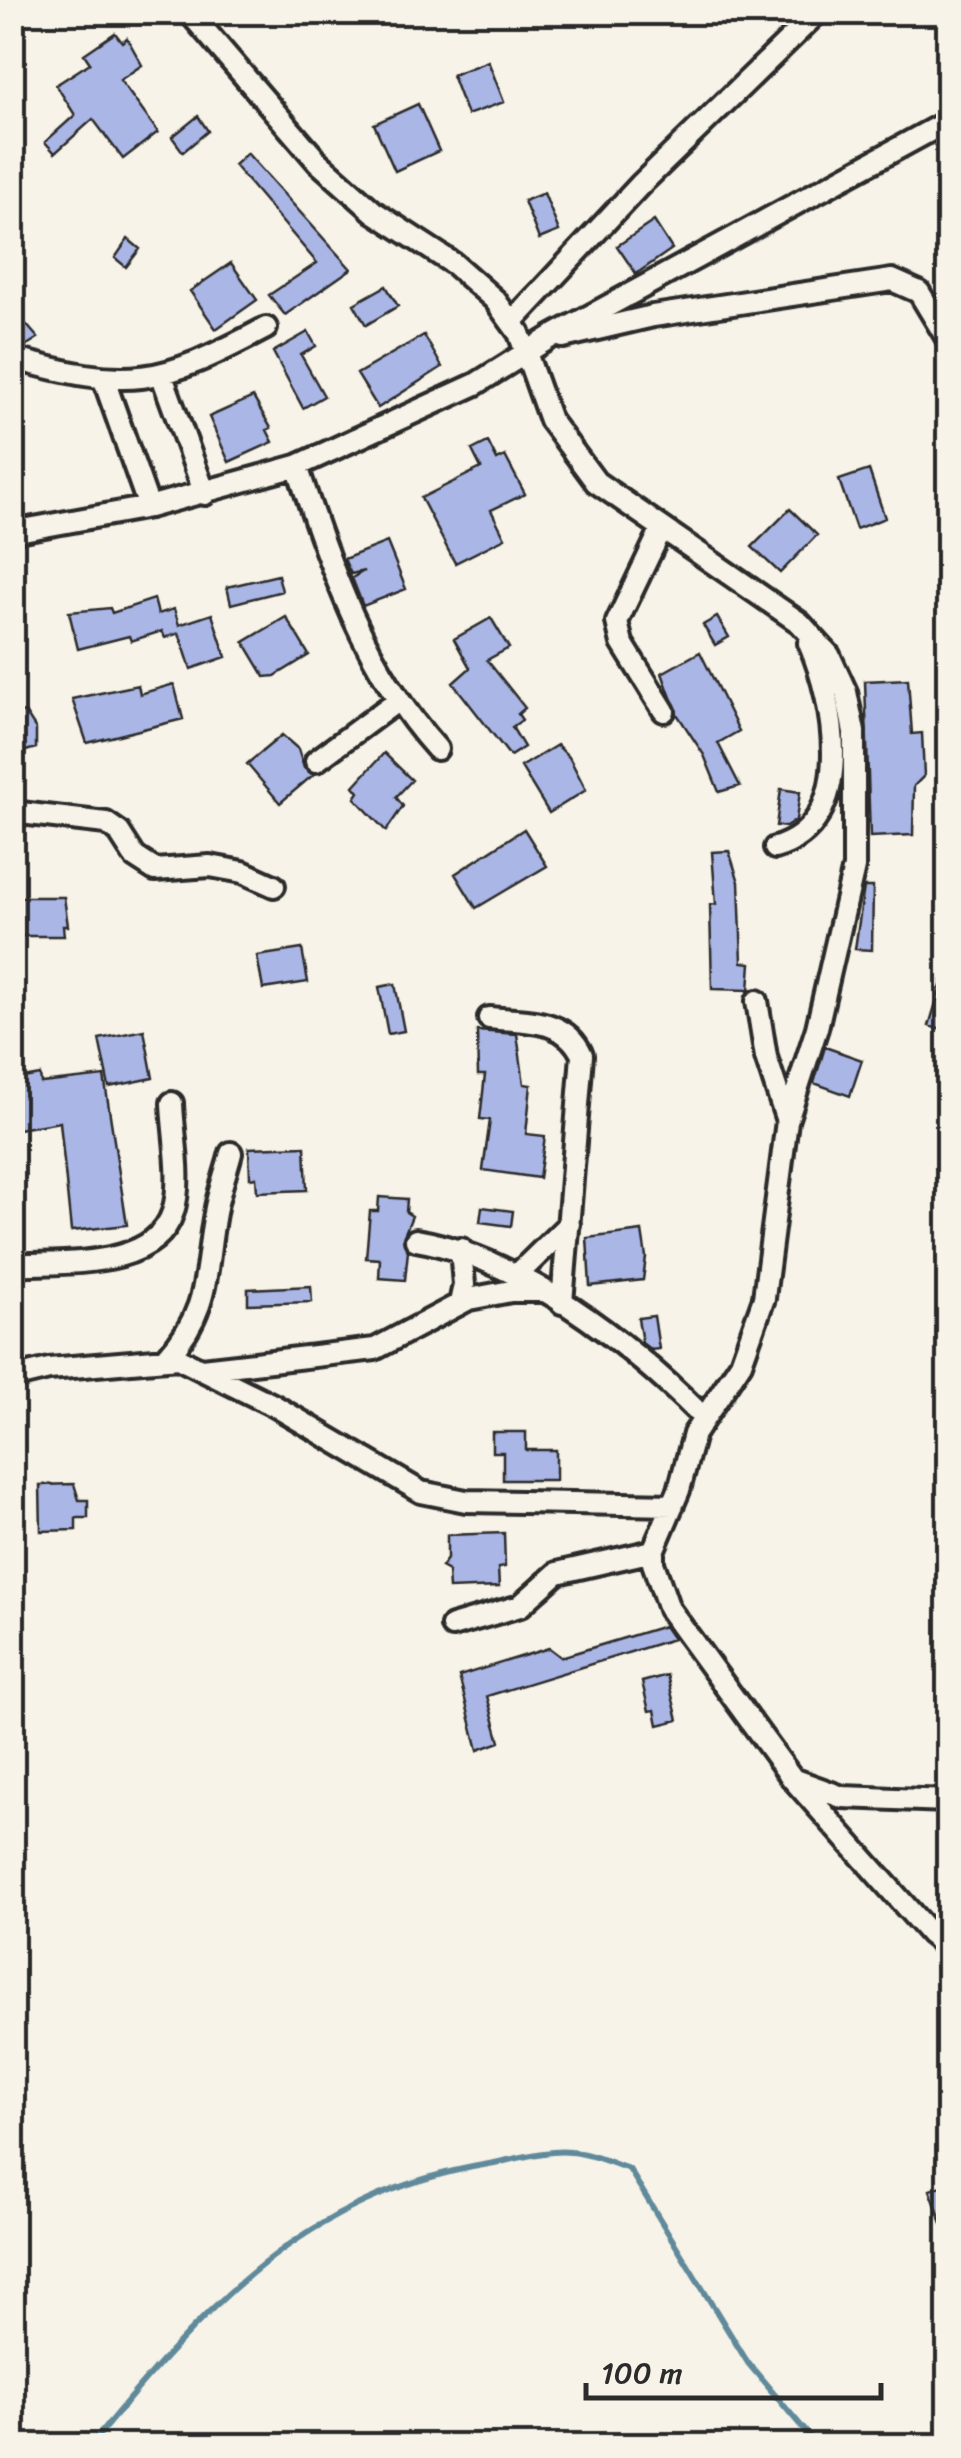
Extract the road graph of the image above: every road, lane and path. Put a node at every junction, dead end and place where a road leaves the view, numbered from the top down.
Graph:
1 (189, 12) edge
2 (818, 12) edge
3 (948, 122) edge
4 (512, 322) junction
5 (266, 328) dead end
6 (551, 337) junction
7 (948, 340) edge
8 (528, 353) junction
9 (12, 358) edge
10 (162, 376) junction
11 (104, 380) junction
12 (297, 466) junction
13 (205, 494) junction
14 (149, 508) junction
15 (662, 528) junction
16 (12, 532) edge
17 (800, 623) junction
18 (397, 701) junction
19 (664, 710) dead end
20 (438, 749) dead end
21 (316, 761) dead end
22 (12, 812) edge
23 (775, 848) dead end
24 (274, 886) dead end
25 (757, 1001) dead end
26 (489, 1018) dead end
27 (172, 1103) dead end
28 (788, 1120) junction
29 (231, 1154) dead end
30 (569, 1224) junction
31 (416, 1240) dead end
32 (461, 1249) junction
33 (12, 1265) edge
34 (518, 1274) junction
35 (554, 1297) junction
36 (460, 1303) junction
37 (166, 1357) junction
38 (200, 1370) junction
39 (12, 1378) edge
40 (702, 1416) junction
41 (673, 1505) junction
42 (653, 1552) junction
43 (452, 1626) dead end
44 (792, 1778) junction
45 (948, 1801) edge
46 (948, 1948) edge

1 - 4 street
2 - 4 street
3 - 6 street
4 - 8 street
5 - 10 street
6 - 7 street
6 - 8 street
8 - 12 street
8 - 15 street
9 - 11 street
10 - 11 street
10 - 13 street
11 - 14 street
12 - 13 street
12 - 18 street
13 - 14 street
14 - 16 street
15 - 17 street
15 - 19 street
17 - 23 street
17 - 28 street
18 - 20 street
18 - 21 street
22 - 24 street
25 - 28 street
26 - 30 street
27 - 33 street
28 - 40 street
29 - 37 street
30 - 34 street
30 - 35 street
31 - 32 street
32 - 34 street
32 - 36 street
34 - 35 street
35 - 36 street
35 - 40 street
36 - 38 street
37 - 38 street
37 - 39 street
38 - 41 street
40 - 41 street
41 - 42 street
42 - 43 street
42 - 44 street
44 - 45 street
44 - 46 street

